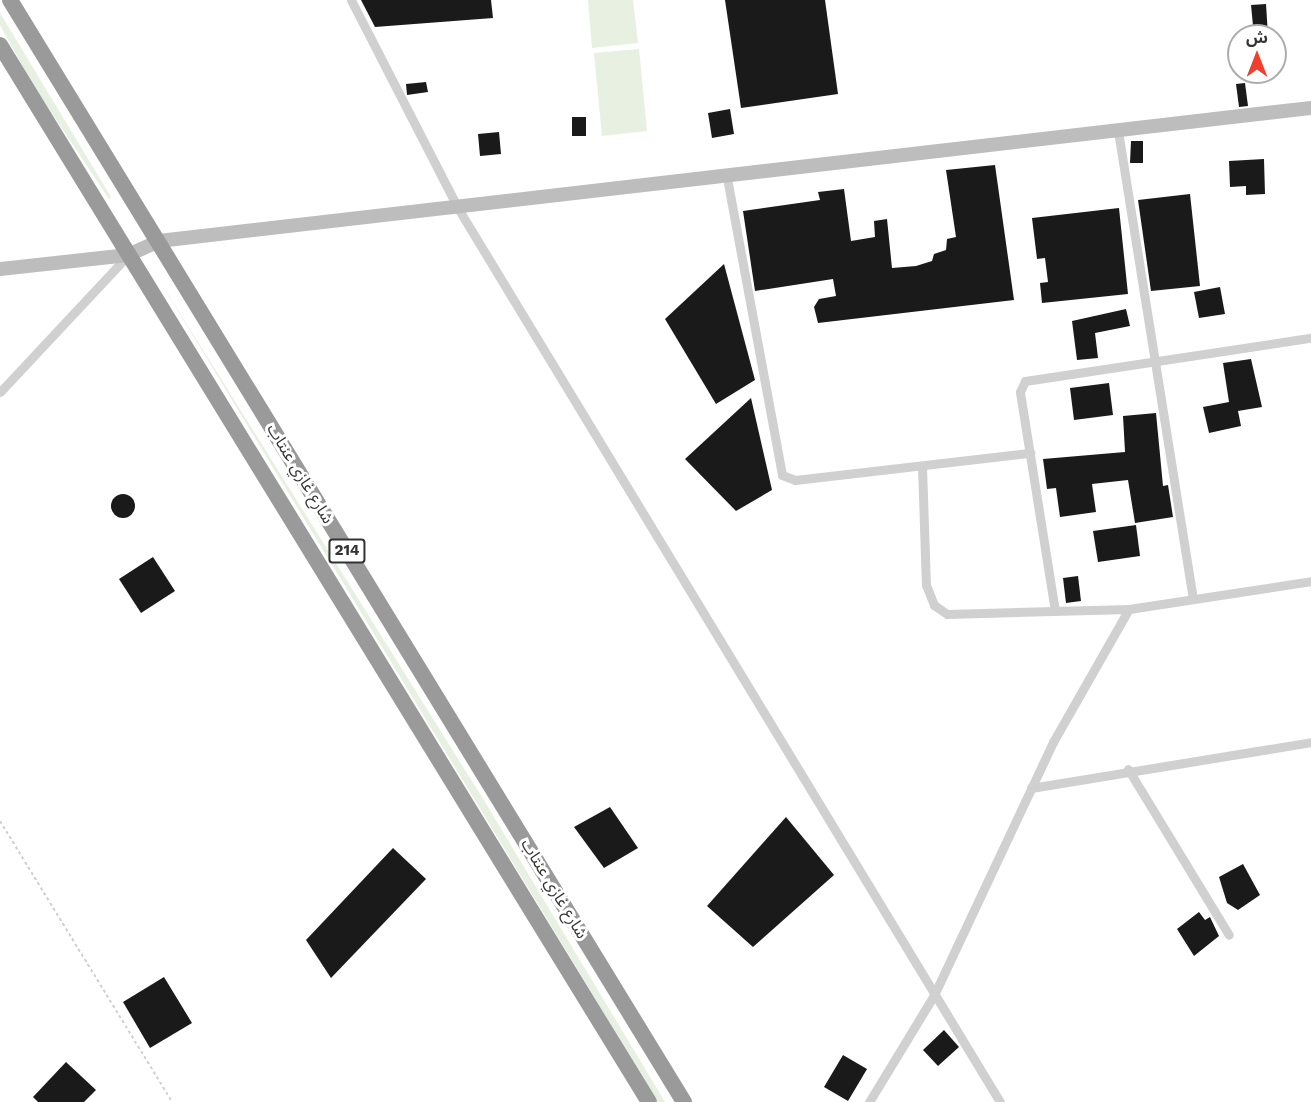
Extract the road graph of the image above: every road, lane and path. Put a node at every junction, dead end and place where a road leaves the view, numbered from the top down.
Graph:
1 (10, 0) edge
2 (351, 0) edge
3 (0, 45) edge
4 (1311, 108) edge
5 (1118, 131) junction
6 (727, 178) junction
7 (459, 210) junction
8 (159, 241) junction
9 (128, 255) junction
10 (0, 269) edge
11 (1311, 338) edge
12 (1154, 358) junction
13 (0, 392) edge
14 (1030, 453) junction
15 (922, 466) junction
16 (1311, 580) edge
17 (1193, 599) junction
18 (1129, 609) junction
19 (1055, 611) junction
20 (1311, 742) edge
21 (1128, 769) junction
22 (1031, 788) junction
23 (0, 821) edge
24 (1229, 935) dead end
25 (934, 995) junction
26 (172, 1102) edge
27 (649, 1102) edge
28 (684, 1102) edge
29 (869, 1102) edge
30 (1000, 1102) edge

1 - 8 highway, شارع غازي عنتاب / 214
2 - 7 street
3 - 9 highway, 214
4 - 5 street
5 - 6 street
5 - 12 street
6 - 7 street
6 - 15 street
7 - 8 street
7 - 25 street
8 - 9 street
8 - 28 highway, شارع غازي عنتاب / 214
9 - 10 street
9 - 13 street
9 - 27 highway, 214
11 - 12 street
12 - 14 street
12 - 17 street
14 - 15 street
14 - 19 street
15 - 19 street
16 - 17 street
17 - 18 street
18 - 19 street
18 - 22 street
20 - 21 street
21 - 22 street
21 - 24 street
22 - 25 street
23 - 26 path
25 - 29 street
25 - 30 street

